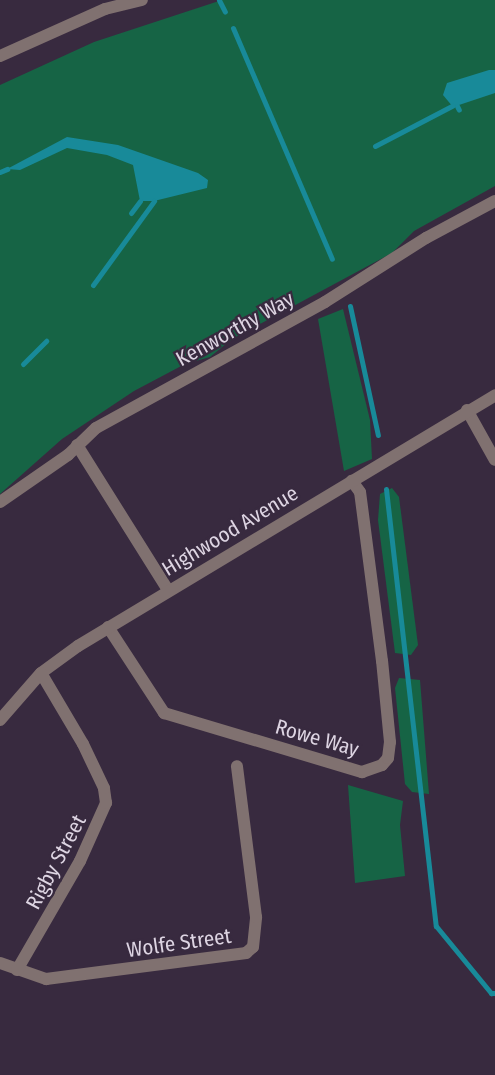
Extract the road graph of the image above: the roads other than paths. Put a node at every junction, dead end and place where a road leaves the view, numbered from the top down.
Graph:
1 (142, 0) edge
2 (104, 5) edge
3 (0, 56) edge
4 (495, 201) edge
5 (495, 395) edge
6 (467, 410) junction
7 (77, 445) junction
8 (495, 460) edge
9 (352, 481) junction
10 (0, 502) edge
11 (168, 590) junction
12 (108, 627) junction
13 (41, 673) junction
14 (0, 720) edge
15 (237, 766) dead end
16 (0, 963) edge
17 (17, 970) junction

1 - 2 street
2 - 3 street
4 - 7 street, Kenworthy Way
5 - 6 street, Highwood Avenue
6 - 8 street
6 - 9 street, Highwood Avenue
7 - 10 street, Kenworthy Way
7 - 11 street
9 - 11 street, Highwood Avenue
9 - 12 street, Rowe Way
11 - 12 street, Highwood Avenue
12 - 13 street, Highwood Avenue
13 - 14 street, Highwood Avenue
13 - 17 street, Rigby Street
15 - 17 street, Wolfe Street
16 - 17 street, Wolfe Street

